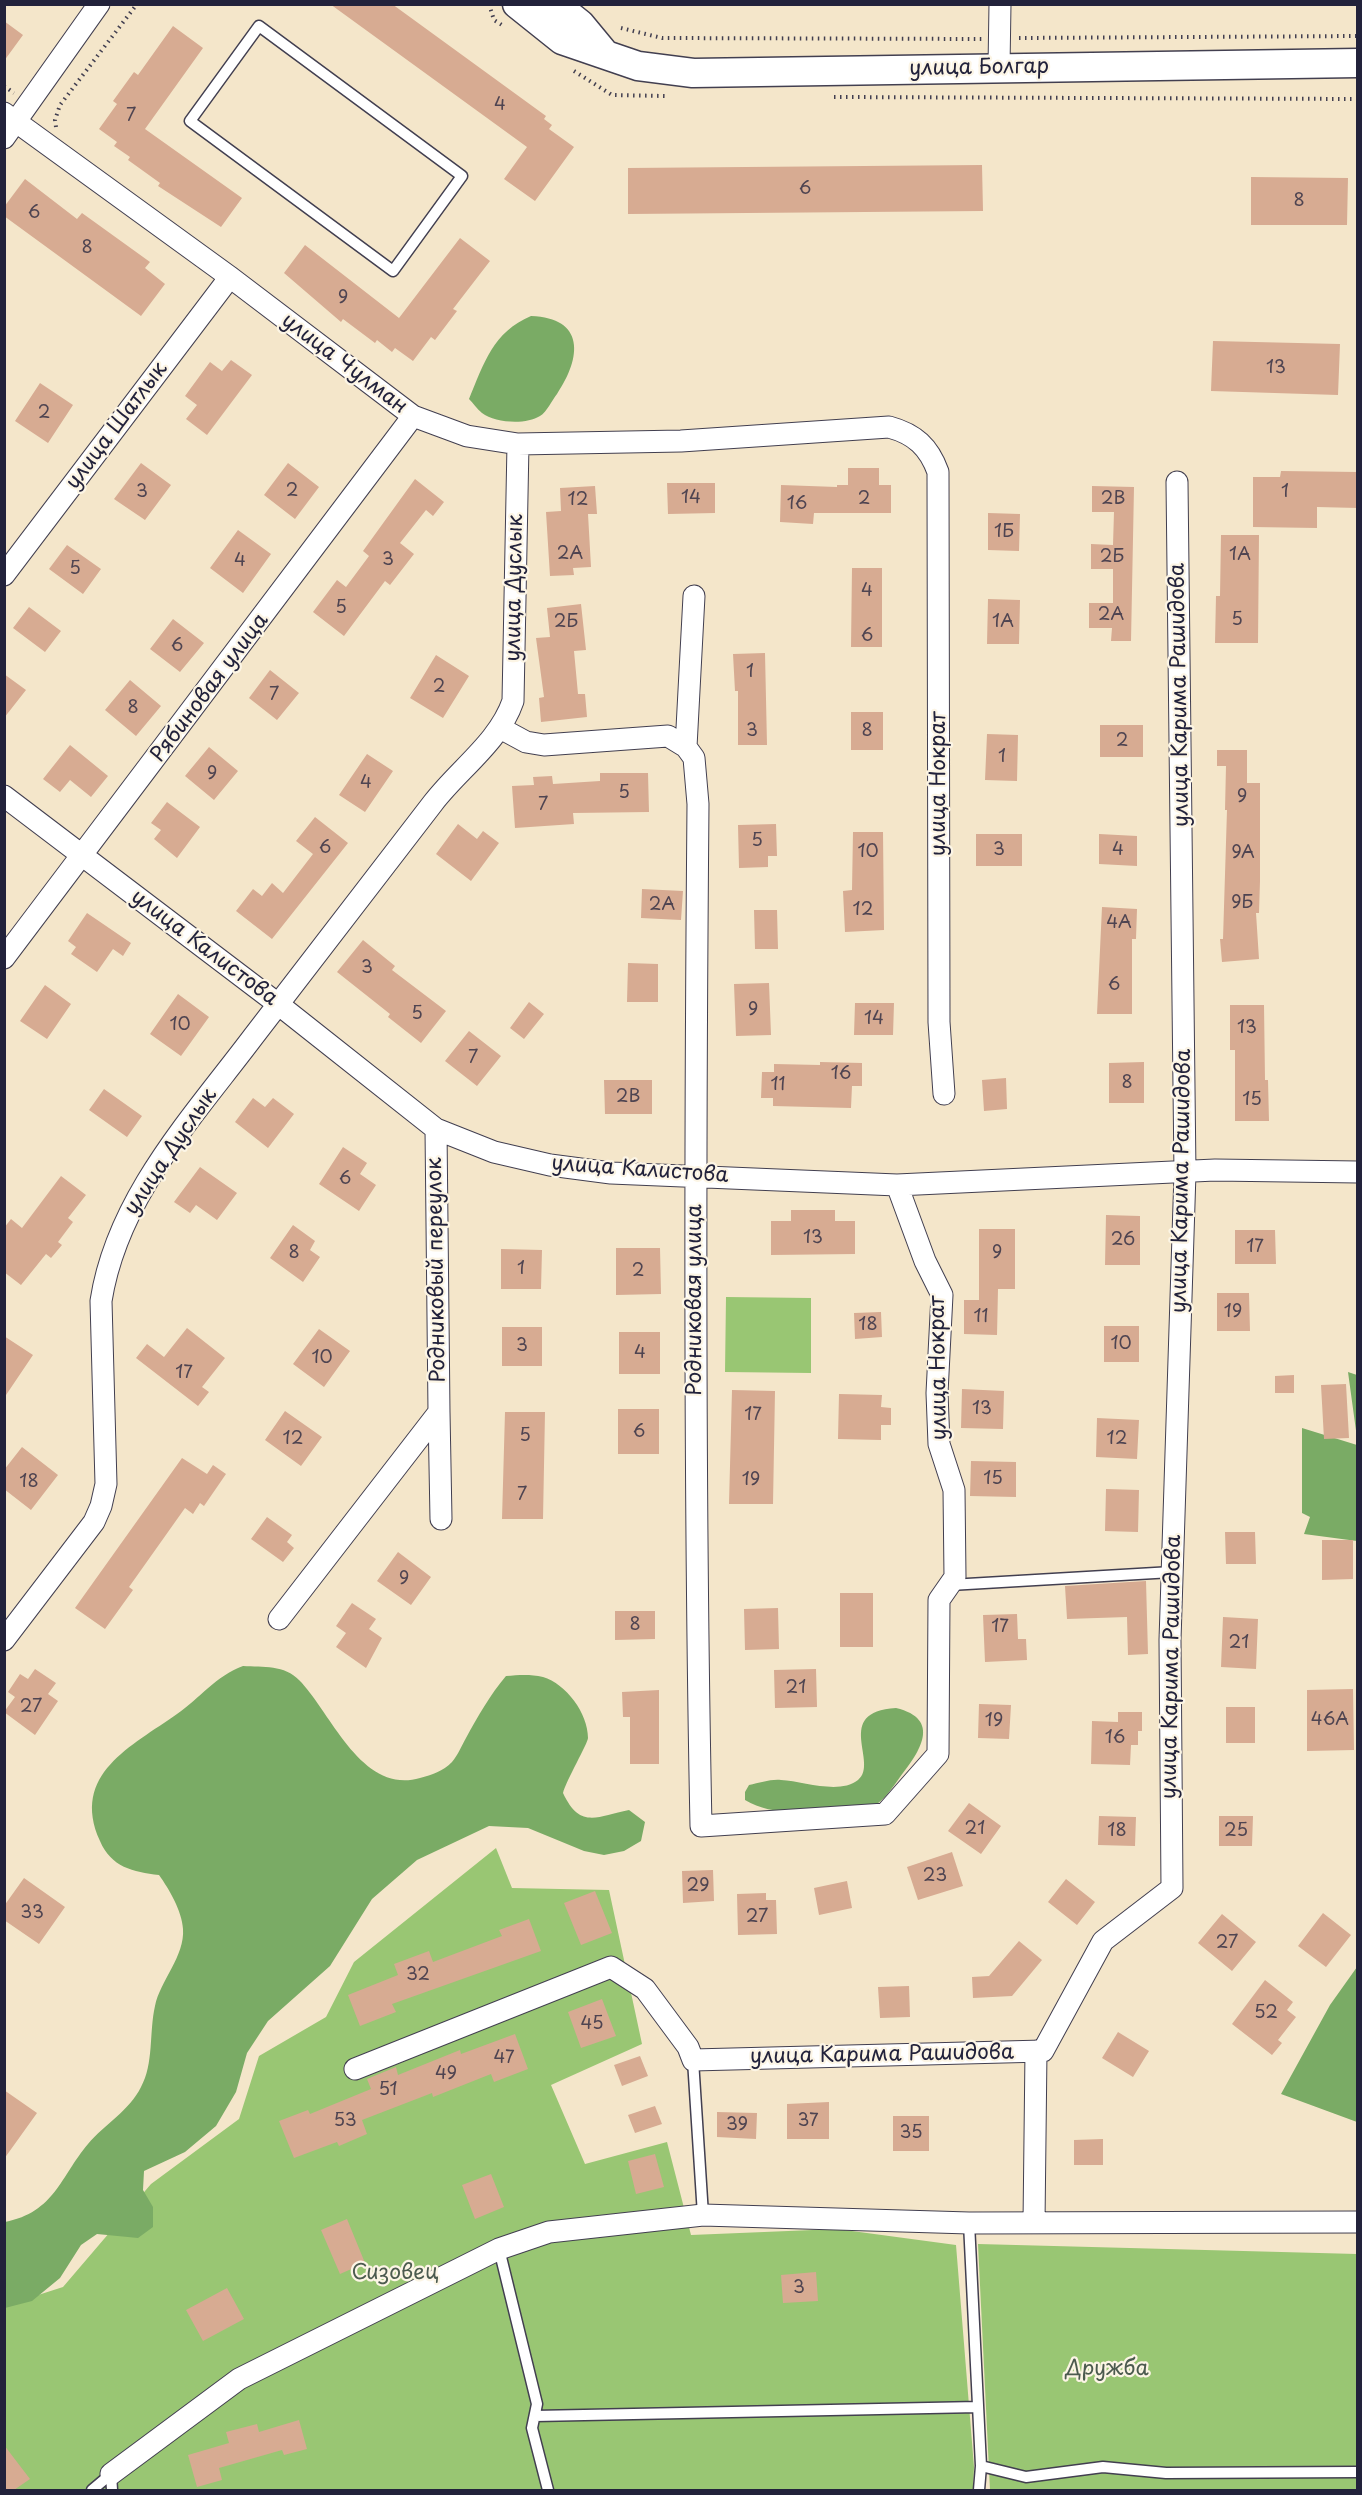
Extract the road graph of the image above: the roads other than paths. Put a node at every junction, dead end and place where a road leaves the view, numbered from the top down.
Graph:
1 (99, 4) edge
2 (518, 4) edge
3 (555, 4) edge
4 (1000, 4) edge
5 (604, 53) junction
6 (1358, 63) edge
7 (999, 67) junction
8 (190, 121) joint
9 (8, 124) edge
10 (230, 278) junction
11 (413, 416) junction
12 (518, 444) junction
13 (938, 472) joint
14 (1177, 482) dead end
15 (4, 575) edge
16 (694, 596) dead end
17 (502, 729) junction
18 (686, 747) junction
19 (4, 796) edge
20 (83, 856) junction
21 (4, 958) edge
22 (278, 1004) junction
23 (944, 1095) dead end
24 (436, 1129) junction
25 (1358, 1172) edge
26 (1185, 1173) junction
27 (695, 1176) junction
28 (897, 1185) junction
29 (439, 1412) junction
30 (441, 1519) dead end
31 (1172, 1572) junction
32 (950, 1585) junction
33 (279, 1619) dead end
34 (4, 1640) edge
35 (701, 1826) joint
36 (1036, 2051) junction
37 (693, 2060) junction
38 (355, 2069) dead end
39 (703, 2215) junction
40 (1358, 2222) edge
41 (969, 2223) junction
42 (1034, 2223) junction
43 (499, 2249) junction
44 (978, 2407) junction
45 (535, 2416) junction
46 (981, 2466) junction
47 (1358, 2472) edge
48 (111, 2482) edge
49 (92, 2490) edge
50 (549, 2490) edge
51 (979, 2490) edge

1 - 9 street
2 - 5 street, улица Болгар
3 - 5 street, улица Болгар
4 - 7 street
5 - 7 street, улица Болгар
6 - 7 street, улица Болгар
8 - 8 lane
9 - 10 street, улица Чулман
10 - 11 street, улица Чулман
10 - 15 street, улица Шатлык
11 - 12 street, улица Чулман
11 - 20 street, Рябиновая улица
12 - 13 street, улица Чулман
12 - 17 street, улица Дуслык
13 - 23 street, улица Нократ
14 - 26 street, улица Карима Рашидова
16 - 18 street, Родниковая улица
17 - 18 street
17 - 22 street, улица Дуслык
18 - 27 street, Родниковая улица
19 - 20 street, улица Калистова
20 - 21 street, Рябиновая улица
20 - 22 street, улица Калистова
22 - 24 street, улица Калистова
22 - 34 street, улица Дуслык
24 - 27 street, улица Калистова
24 - 29 street, Родниковый переулок
25 - 26 street, улица Калистова
26 - 28 street, улица Калистова
26 - 31 street, улица Карима Рашидова
27 - 28 street, улица Калистова
27 - 35 street, Родниковая улица
28 - 32 street, улица Нократ
29 - 30 street, Родниковый переулок
29 - 33 street, Родниковый переулок
31 - 32 lane
31 - 36 street, улица Карима Рашидова
32 - 35 street, улица Нократ
36 - 37 street, улица Карима Рашидова
36 - 42 street
37 - 38 street
37 - 39 lane
39 - 41 street
39 - 43 street
40 - 42 street
41 - 42 street
41 - 44 lane
43 - 45 lane
43 - 48 street
44 - 45 lane
44 - 46 lane
45 - 50 lane
46 - 47 lane
46 - 51 lane
48 - 49 lane

